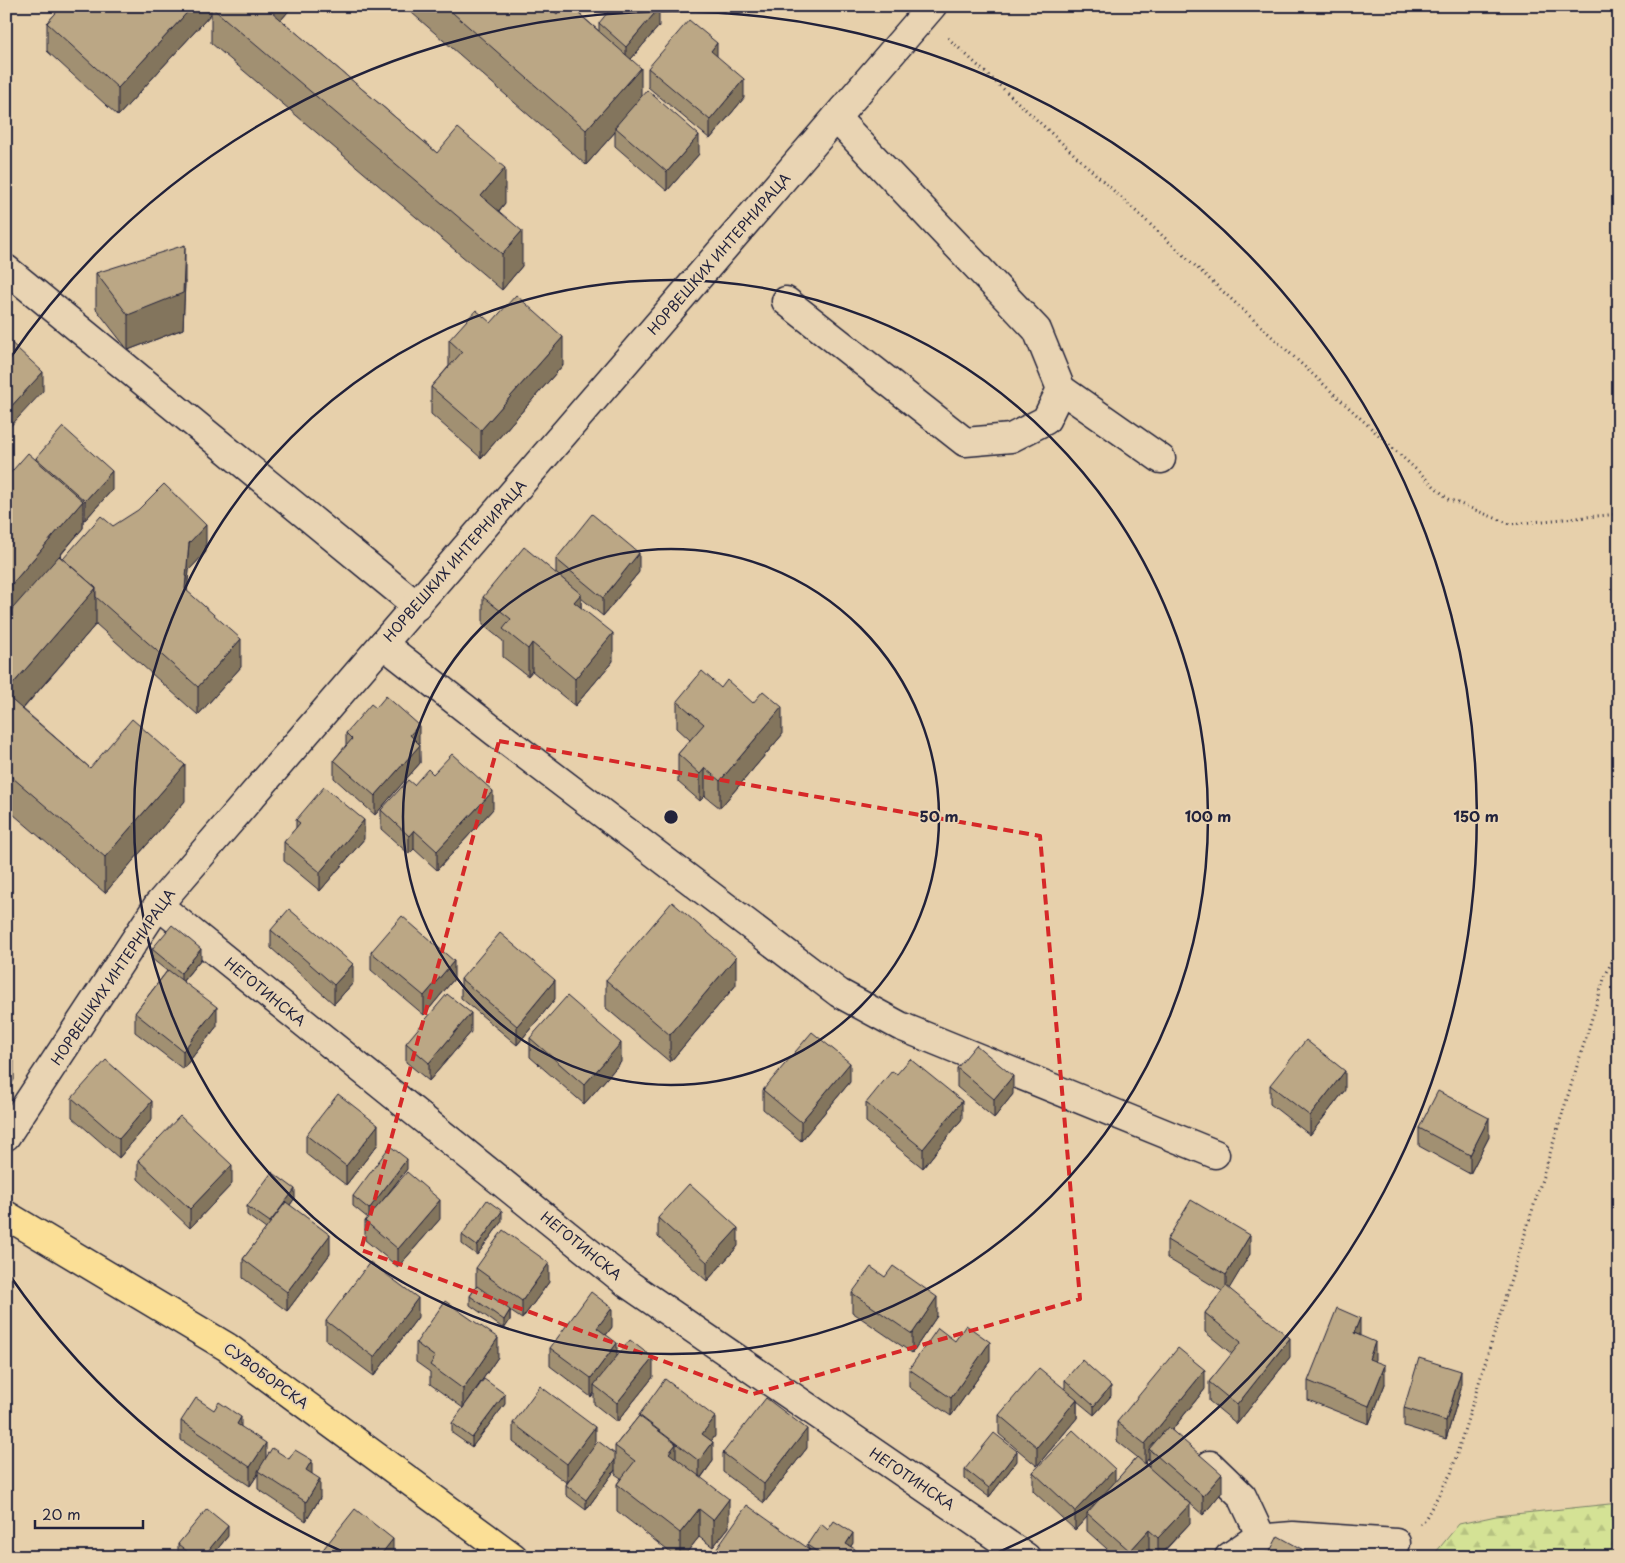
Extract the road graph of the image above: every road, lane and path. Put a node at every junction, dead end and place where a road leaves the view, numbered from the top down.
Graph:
1 (928, 11) edge
2 (836, 118) junction
3 (6, 269) edge
4 (786, 301) dead end
5 (1062, 389) junction
6 (1161, 459) dead end
7 (1619, 514) edge
8 (417, 606) junction
9 (383, 644) junction
10 (158, 905) junction
11 (1619, 944) edge
12 (6, 1136) edge
13 (1215, 1154) dead end
14 (6, 1215) edge
15 (1210, 1465) edge
16 (1262, 1539) junction
17 (1396, 1543) joint
18 (513, 1557) edge
19 (1026, 1557) edge
20 (1229, 1557) edge

1 - 2 street, НОРВЕШКИХ ИНТЕРНИРАЦА
1 - 7 path
2 - 5 street
2 - 8 street, НОРВЕШКИХ ИНТЕРНИРАЦА
3 - 8 street
4 - 5 street
5 - 6 street
8 - 9 street, НОРВЕШКИХ ИНТЕРНИРАЦА
9 - 10 street, НОРВЕШКИХ ИНТЕРНИРАЦА
9 - 13 street
10 - 12 street, НОРВЕШКИХ ИНТЕРНИРАЦА
10 - 19 street, НЕГОТИНСКА
11 - 17 path
14 - 18 main road, СУВОБОРСКА
15 - 16 street
16 - 17 street
16 - 20 street

